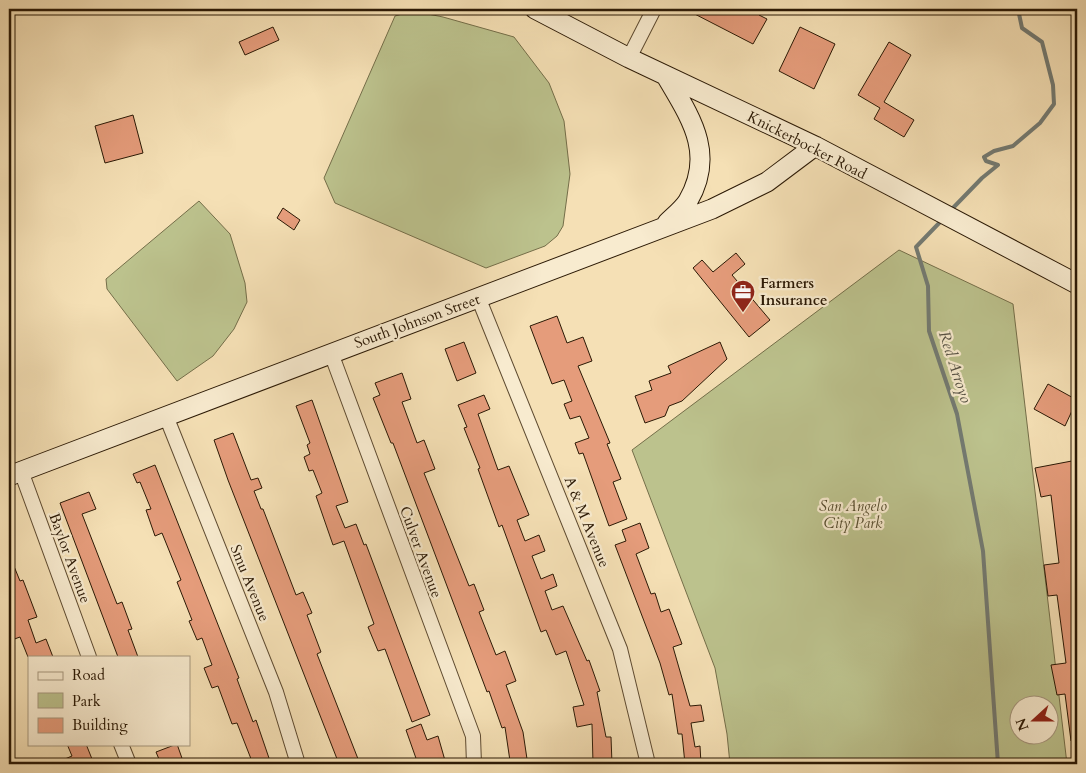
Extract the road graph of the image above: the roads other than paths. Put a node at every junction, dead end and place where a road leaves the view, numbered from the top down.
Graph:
1 (535, 9) edge
2 (654, 9) edge
3 (628, 58) junction
4 (666, 76) junction
5 (815, 146) junction
6 (664, 227) junction
7 (1077, 284) edge
8 (478, 298) junction
9 (331, 353) junction
10 (166, 416) junction
11 (15, 474) edge
12 (89, 656) edge
13 (122, 746) edge
14 (129, 764) edge
15 (298, 764) edge
16 (474, 764) edge
17 (648, 764) edge

1 - 3 main road, Knickerbocker Road
2 - 3 street
3 - 4 main road, Knickerbocker Road
4 - 5 main road, Knickerbocker Road
4 - 6 main road
5 - 6 main road, South Johnson Street
5 - 7 main road, Knickerbocker Road
6 - 8 main road, South Johnson Street
8 - 9 main road, South Johnson Street
8 - 17 street, A & M Avenue
9 - 10 main road, South Johnson Street
9 - 16 street, Culver Avenue
10 - 11 main road, South Johnson Street
10 - 15 street, Smu Avenue
11 - 12 street, Baylor Avenue
13 - 14 street

